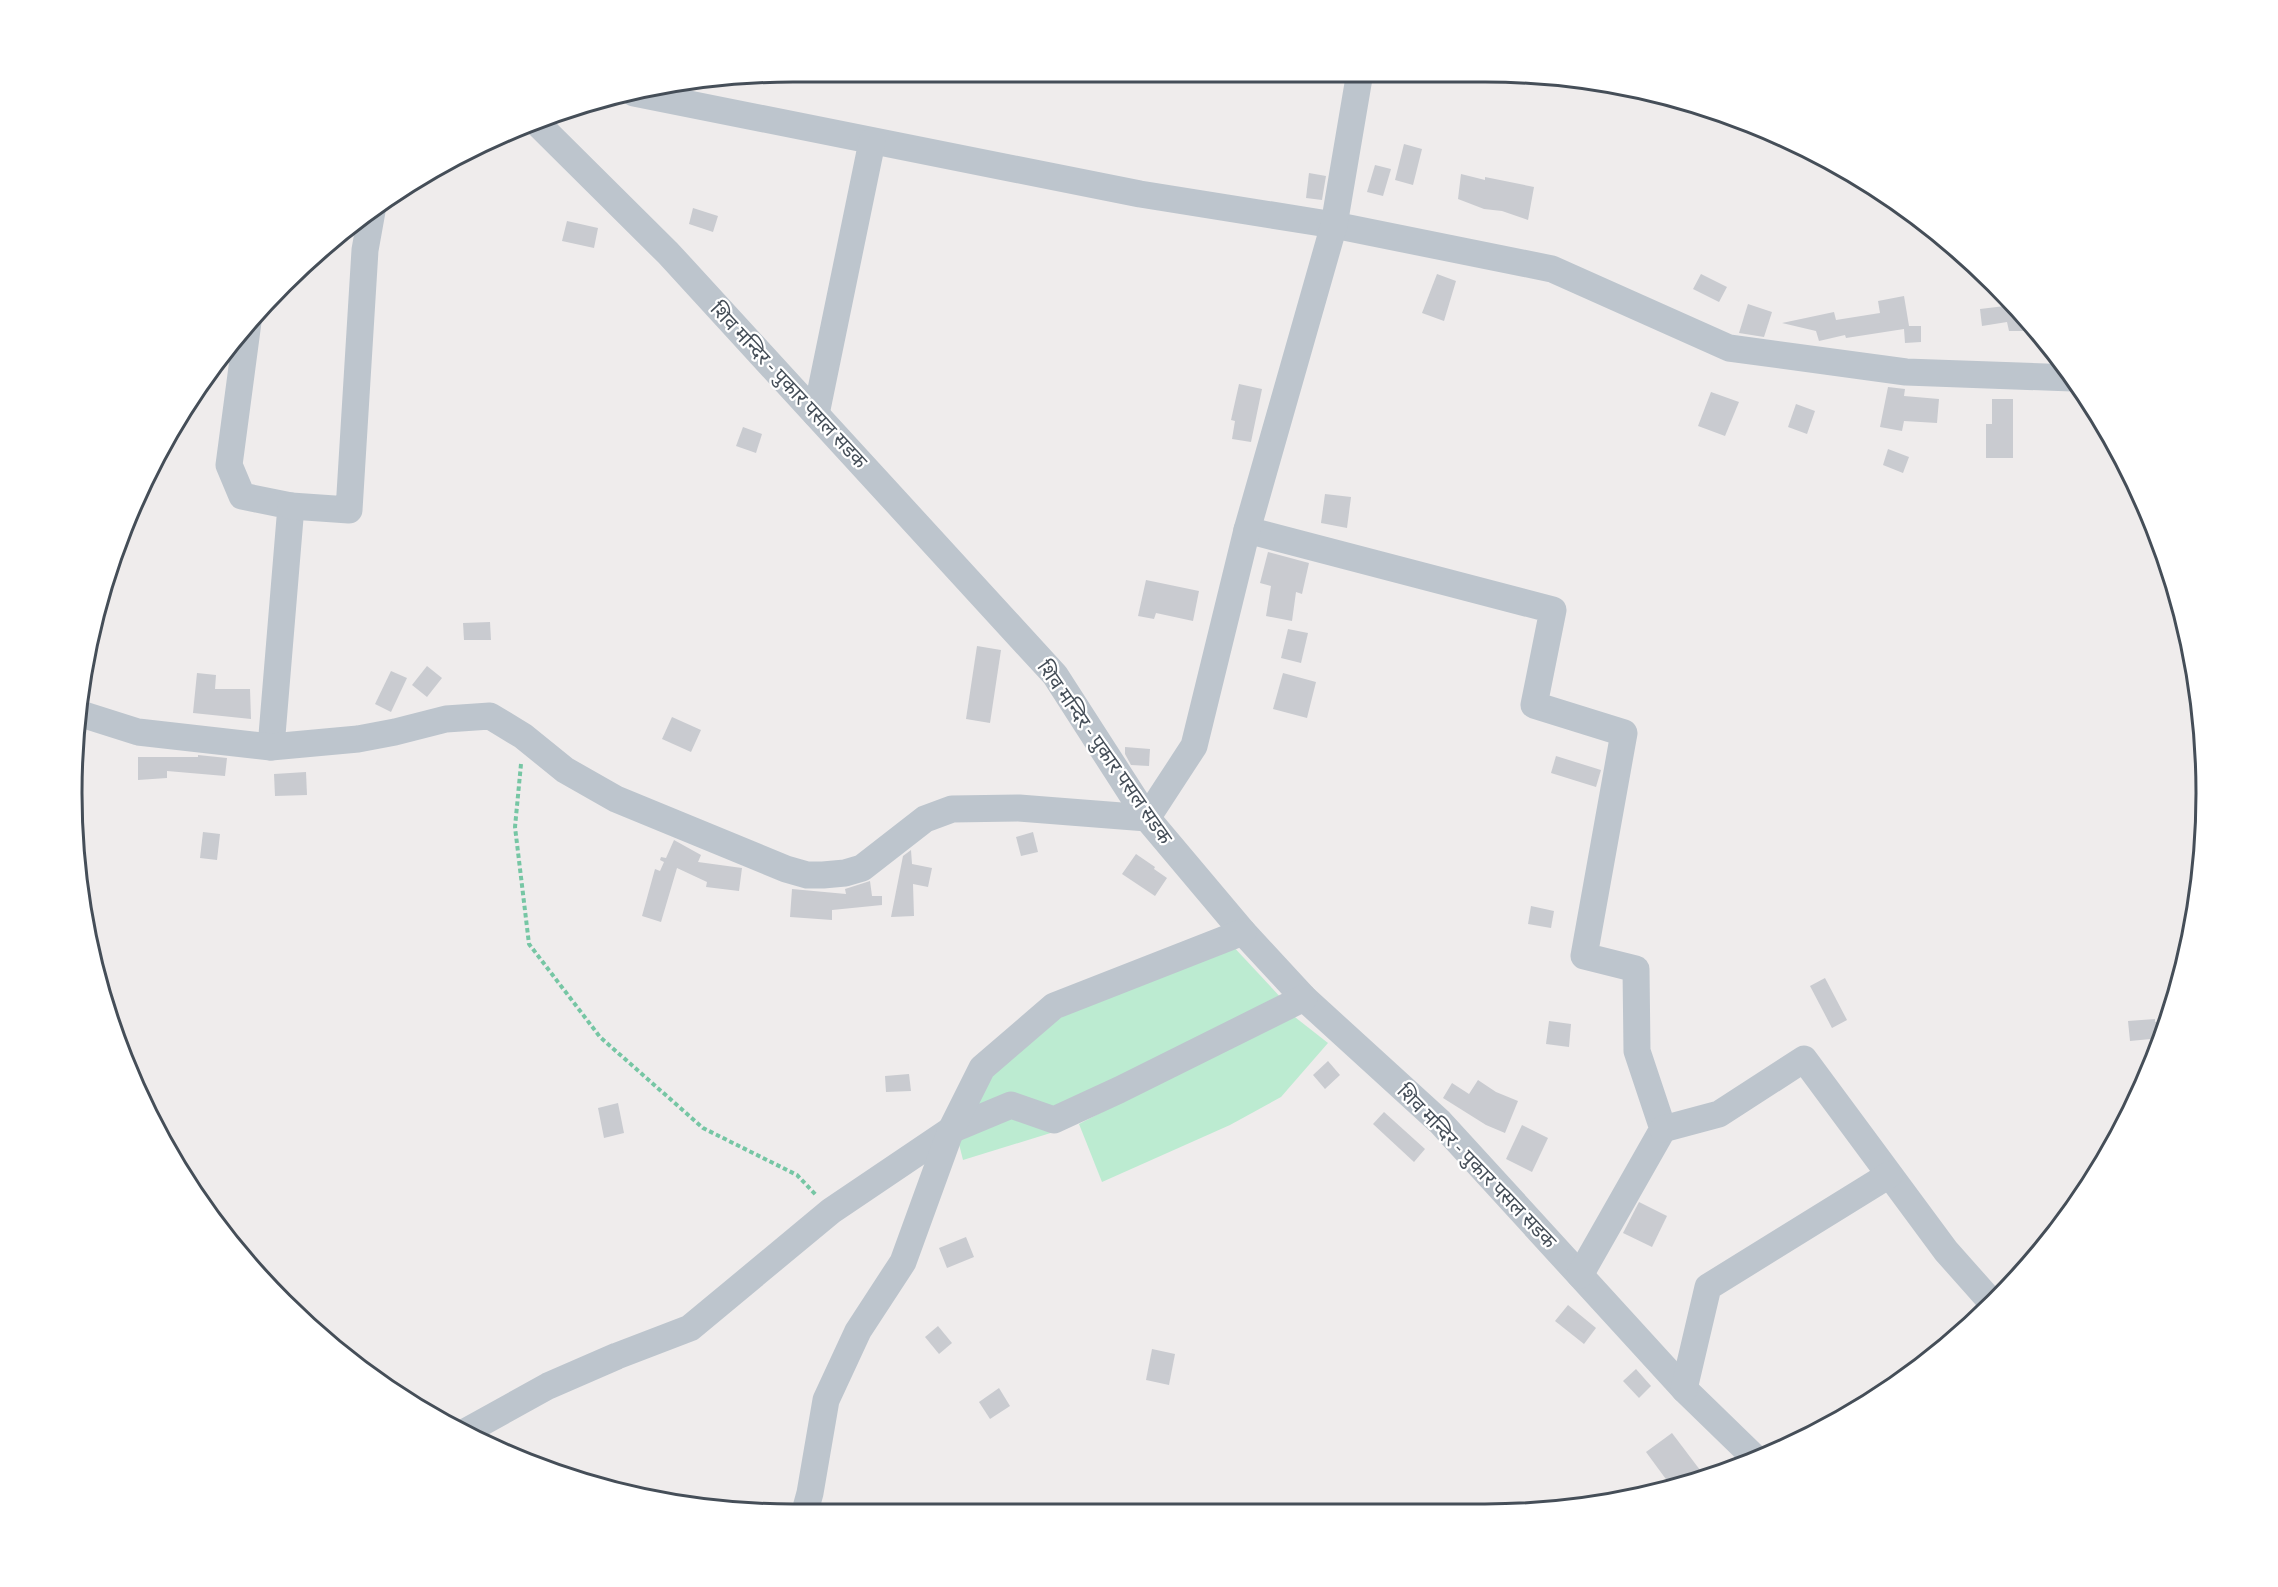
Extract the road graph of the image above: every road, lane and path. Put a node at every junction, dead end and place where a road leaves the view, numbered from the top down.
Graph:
1 (1358, 82) edge
2 (652, 97) edge
3 (543, 129) edge
4 (872, 142) junction
5 (370, 222) edge
6 (1334, 225) junction
7 (245, 341) edge
8 (2061, 378) edge
9 (816, 414) junction
10 (291, 506) junction
11 (1247, 530) junction
12 (87, 716) edge
13 (524, 736) junction
14 (271, 747) junction
15 (1147, 818) junction
16 (1243, 932) junction
17 (1304, 998) junction
18 (1663, 1129) junction
19 (951, 1130) junction
20 (1889, 1174) junction
21 (831, 1211) junction
22 (1580, 1275) junction
23 (1986, 1297) edge
24 (1684, 1389) junction
25 (473, 1428) edge
26 (1750, 1453) edge
27 (807, 1504) edge

1 - 6 street
2 - 4 street
3 - 9 street, शिव मन्दिर - पुकार पसल सडक
4 - 6 street
4 - 9 street
5 - 10 street
6 - 8 street
6 - 11 street
7 - 10 street
9 - 15 street, शिव मन्दिर - पुकार पसल सडक
10 - 14 street
11 - 15 street
11 - 18 street
12 - 14 street
13 - 14 street
13 - 15 street
13 - 21 path
15 - 16 street, शिव मन्दिर - पुकार पसल सडक
16 - 17 street, शिव मन्दिर - पुकार पसल सडक
16 - 19 street
17 - 19 street
17 - 22 street, शिव मन्दिर - पुकार पसल सडक
18 - 20 street
18 - 22 street
19 - 21 street
19 - 27 street
20 - 23 street
20 - 24 street
21 - 25 street
22 - 24 street, शिव मन्दिर - पुकार पसल सडक
24 - 26 street, शिव मन्दिर - पुकार पसल सडक

